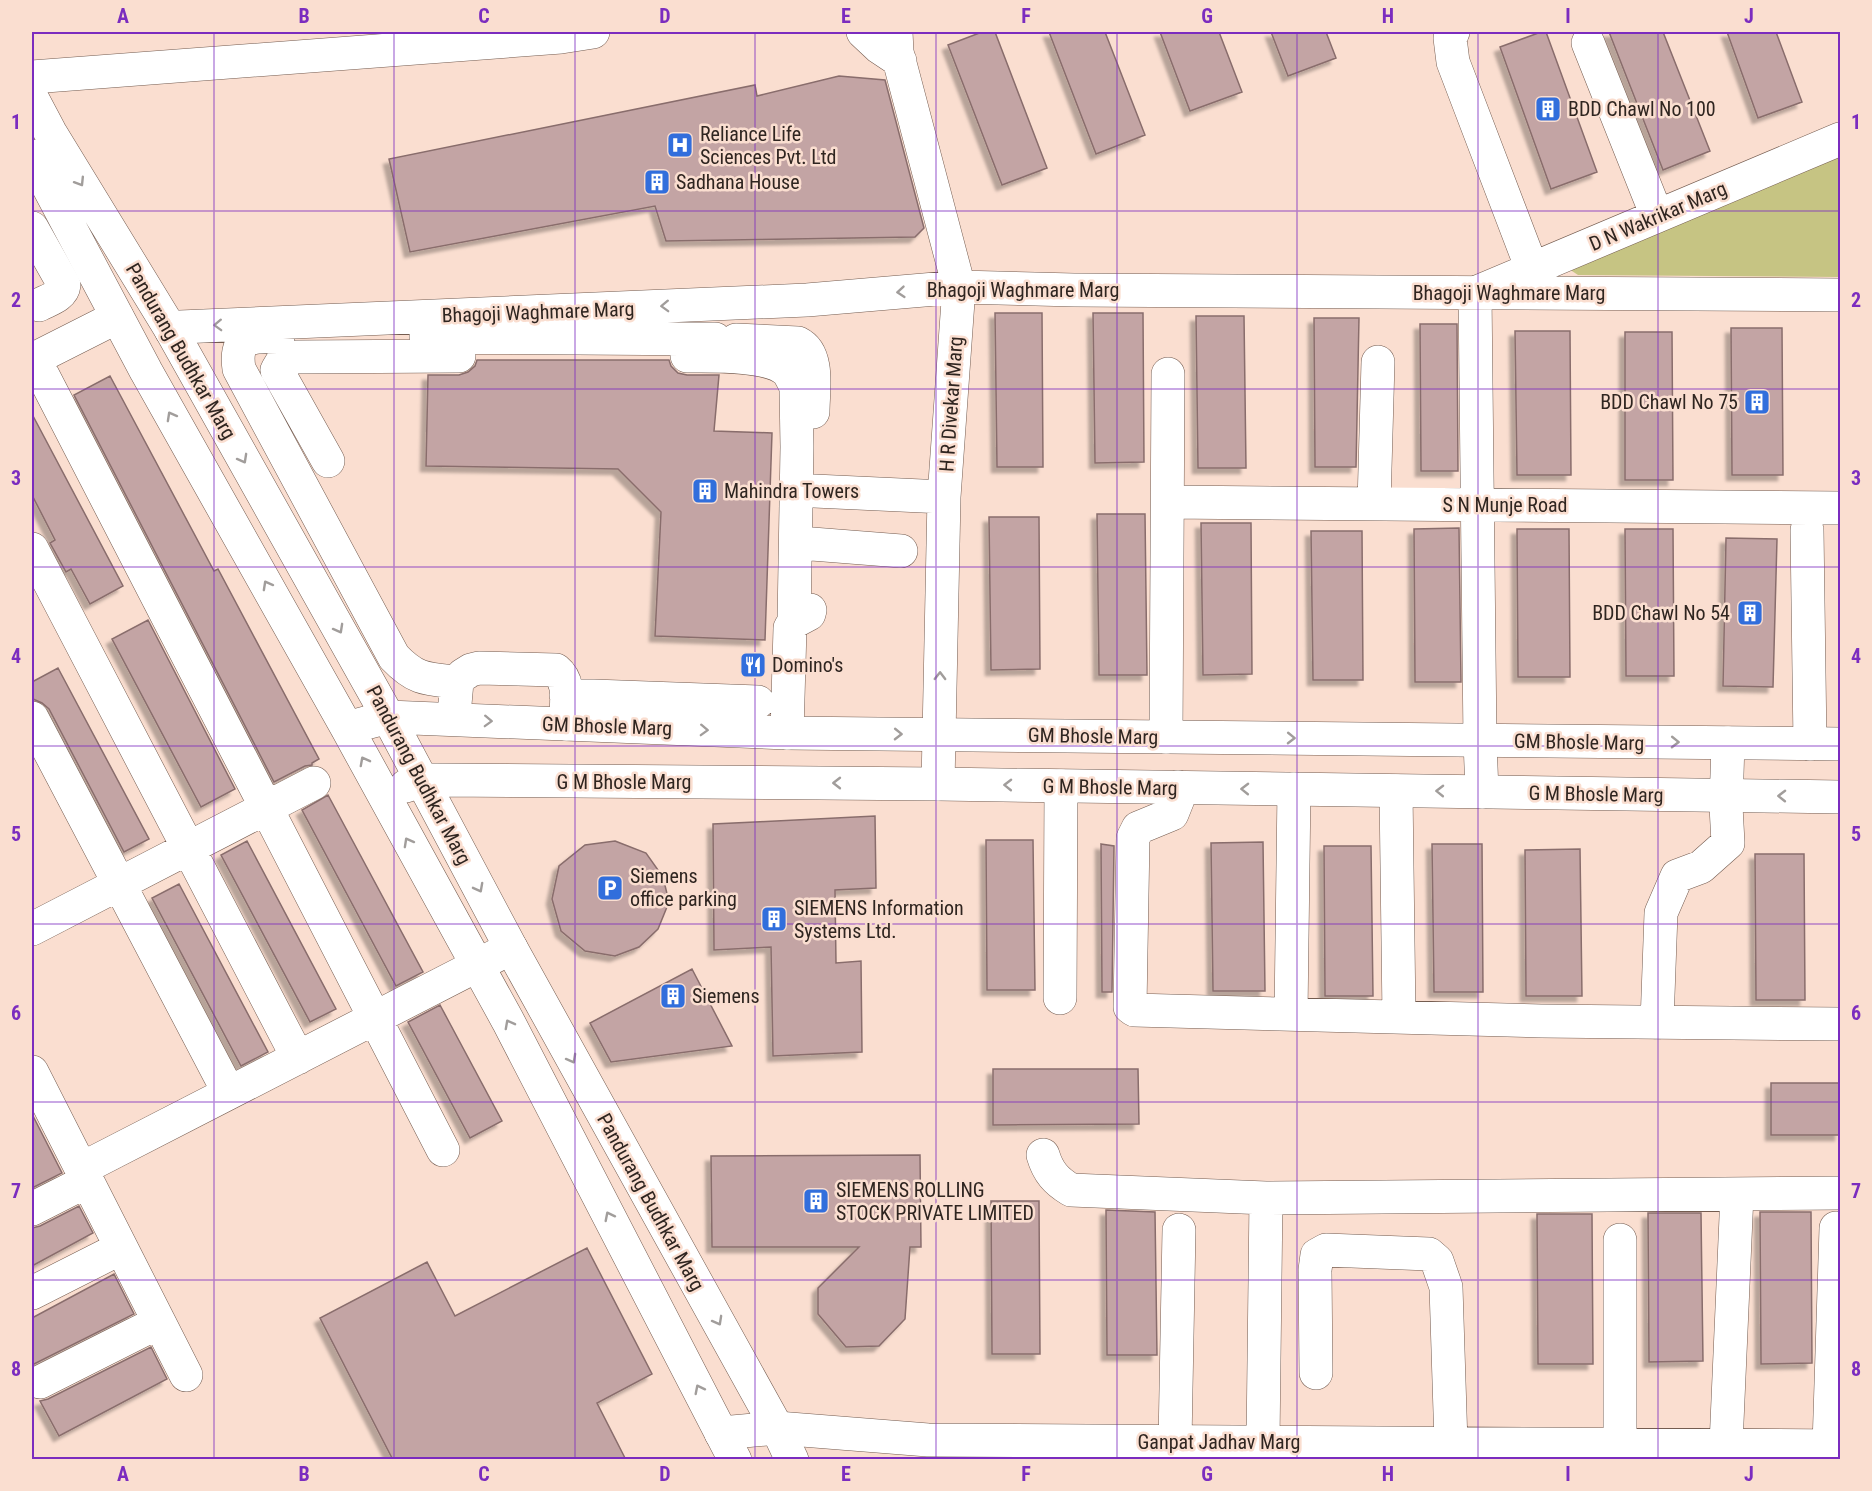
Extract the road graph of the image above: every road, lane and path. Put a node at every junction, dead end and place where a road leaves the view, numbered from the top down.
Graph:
1 (593, 32) edge
2 (863, 32) edge
3 (1453, 32) edge
4 (1588, 43) dead end
5 (898, 46) edge
6 (32, 77) edge
7 (32, 98) edge
8 (1840, 139) edge
9 (38, 144) edge
10 (1657, 216) junction
11 (32, 228) edge
12 (1532, 269) junction
13 (960, 286) junction
14 (1475, 293) junction
15 (1840, 295) edge
16 (35, 300) edge
17 (715, 304) junction
18 (117, 317) junction
19 (547, 325) junction
20 (171, 330) junction
21 (715, 339) junction
22 (41, 355) edge
23 (1378, 362) dead end
24 (1168, 374) dead end
25 (328, 461) dead end
26 (302, 487) junction
27 (814, 491) junction
28 (944, 497) junction
29 (1169, 502) junction
30 (268, 503) junction
31 (1374, 504) junction
32 (1477, 505) junction
33 (1840, 508) edge
34 (1807, 530) dead end
35 (812, 544) junction
36 (32, 549) edge
37 (901, 551) dead end
38 (794, 622) junction
39 (457, 682) junction
40 (758, 702) dead end
41 (566, 709) junction
42 (388, 717) junction
43 (32, 718) edge
44 (454, 720) junction
45 (347, 728) junction
46 (787, 733) junction
47 (938, 735) junction
48 (1166, 737) junction
49 (1480, 741) junction
50 (1728, 743) junction
51 (1825, 744) edge
52 (423, 780) junction
53 (314, 783) dead end
54 (938, 784) junction
55 (1061, 786) junction
56 (1178, 788) junction
57 (1294, 789) junction
58 (1396, 791) junction
59 (1482, 792) junction
60 (382, 794) junction
61 (1726, 795) junction
62 (1840, 797) edge
63 (266, 808) junction
64 (188, 848) junction
65 (119, 884) junction
66 (32, 929) edge
67 (511, 948) junction
68 (477, 967) junction
69 (1060, 999) dead end
70 (1291, 1014) junction
71 (1399, 1017) junction
72 (375, 1019) junction
73 (1657, 1023) junction
74 (1840, 1024) edge
75 (298, 1058) junction
76 (32, 1072) edge
77 (229, 1093) junction
78 (40, 1109) edge
79 (443, 1150) dead end
80 (1042, 1155) dead end
81 (84, 1175) junction
82 (1840, 1193) edge
83 (1737, 1194) junction
84 (1266, 1197) junction
85 (32, 1209) edge
86 (1836, 1228) dead end
87 (1179, 1230) dead end
88 (1620, 1240) dead end
89 (121, 1248) junction
90 (699, 1288) junction
91 (32, 1293) edge
92 (659, 1312) junction
93 (159, 1322) junction
94 (1316, 1373) dead end
95 (186, 1375) dead end
96 (40, 1382) dead end
97 (777, 1428) junction
98 (1175, 1442) junction
99 (1263, 1442) junction
100 (1620, 1445) junction
101 (1726, 1445) junction
102 (728, 1446) edge
103 (1834, 1446) edge
104 (1464, 1452) edge
105 (792, 1460) edge
106 (1362, 1460) edge

1 - 6 street
2 - 5 street
3 - 12 street
4 - 10 street
5 - 13 street, H R Divekar Marg
7 - 9 street, Pandurang Budhkar Marg
8 - 10 street, D N Wakrikar Marg
9 - 18 street, Pandurang Budhkar Marg
9 -> 20 street, Pandurang Budhkar Marg
10 - 12 street, D N Wakrikar Marg
11 - 16 street
12 - 14 street, D N Wakrikar Marg
13 - 14 street, Bhagoji Waghmare Marg
13 -> 17 street, Bhagoji Waghmare Marg
13 - 28 street, H R Divekar Marg
14 - 15 street, Bhagoji Waghmare Marg
14 - 32 street
16 - 22 street
17 -> 19 street, Bhagoji Waghmare Marg
17 - 21 street
18 - 22 street
45 -> 18 street, Pandurang Budhkar Marg
19 -> 20 street, Bhagoji Waghmare Marg
19 - 21 street
19 - 26 street
20 -> 30 street, Pandurang Budhkar Marg
21 - 27 street
22 - 63 street
23 - 31 street
24 - 29 street
25 - 38 street
26 - 30 street
26 - 39 street
27 - 28 street
27 - 35 street
47 -> 28 street, H R Divekar Marg
29 - 31 street, S N Munje Road
29 - 48 street
30 -> 42 street, Pandurang Budhkar Marg
31 - 32 street, S N Munje Road
32 - 33 street, S N Munje Road
32 - 49 street
34 - 51 street
35 - 37 street
35 - 38 street
36 - 64 street
38 - 46 street
39 - 41 street
39 - 44 street
40 - 41 street
44 -> 41 street, GM Bhosle Marg
41 -> 46 street, GM Bhosle Marg
42 - 44 street, GM Bhosle Marg
42 - 45 street, GM Bhosle Marg
42 - 52 street, Pandurang Budhkar Marg
43 - 65 street
60 -> 45 street, Pandurang Budhkar Marg
46 -> 47 street, GM Bhosle Marg
47 - 48 street, GM Bhosle Marg
47 - 54 street, H R Divekar Marg
48 -> 49 street, GM Bhosle Marg
49 -> 50 street, GM Bhosle Marg
49 - 59 street
50 - 51 street, GM Bhosle Marg
50 - 61 street
54 -> 52 street, G M Bhosle Marg
52 - 60 street, G M Bhosle Marg
52 -> 67 street, Pandurang Budhkar Marg
53 - 63 street
55 -> 54 street, G M Bhosle Marg
55 - 56 street, G M Bhosle Marg
55 - 69 street
57 -> 56 street, G M Bhosle Marg
56 - 70 street
57 - 58 street, G M Bhosle Marg
57 - 70 street
59 -> 58 street, G M Bhosle Marg
58 - 71 street
59 - 61 street, G M Bhosle Marg
68 -> 60 street, Pandurang Budhkar Marg
62 -> 61 street, G M Bhosle Marg
61 - 73 street
63 - 64 street
63 - 72 street
64 - 65 street
64 - 75 street
65 - 66 street
65 - 77 street
67 - 68 street
67 -> 90 street, Pandurang Budhkar Marg
68 - 72 street
92 -> 68 street, Pandurang Budhkar Marg
70 - 71 street
71 - 73 street
72 - 75 street
72 - 79 street
73 - 74 street
75 - 77 street
76 - 78 street
77 - 81 street
78 - 81 street
80 - 84 street
81 - 85 street
81 - 89 street
82 - 83 street
83 - 84 street
83 - 101 street
84 - 99 street
86 - 103 street
87 - 98 street
88 - 100 street
89 - 91 street
89 - 93 street
90 - 92 street
90 -> 97 street, Pandurang Budhkar Marg
102 -> 92 street, Pandurang Budhkar Marg
93 - 95 street
93 - 96 street
94 - 104 street
97 - 98 street, Ganpat Jadhav Marg
97 - 102 street, Ganpat Jadhav Marg
97 - 105 street, Pandurang Budhkar Marg
98 - 99 street, Ganpat Jadhav Marg
99 - 104 street, Ganpat Jadhav Marg
100 - 101 street, Ganpat Jadhav Marg
100 - 104 street, Ganpat Jadhav Marg
101 - 103 street, Ganpat Jadhav Marg
104 - 106 street

